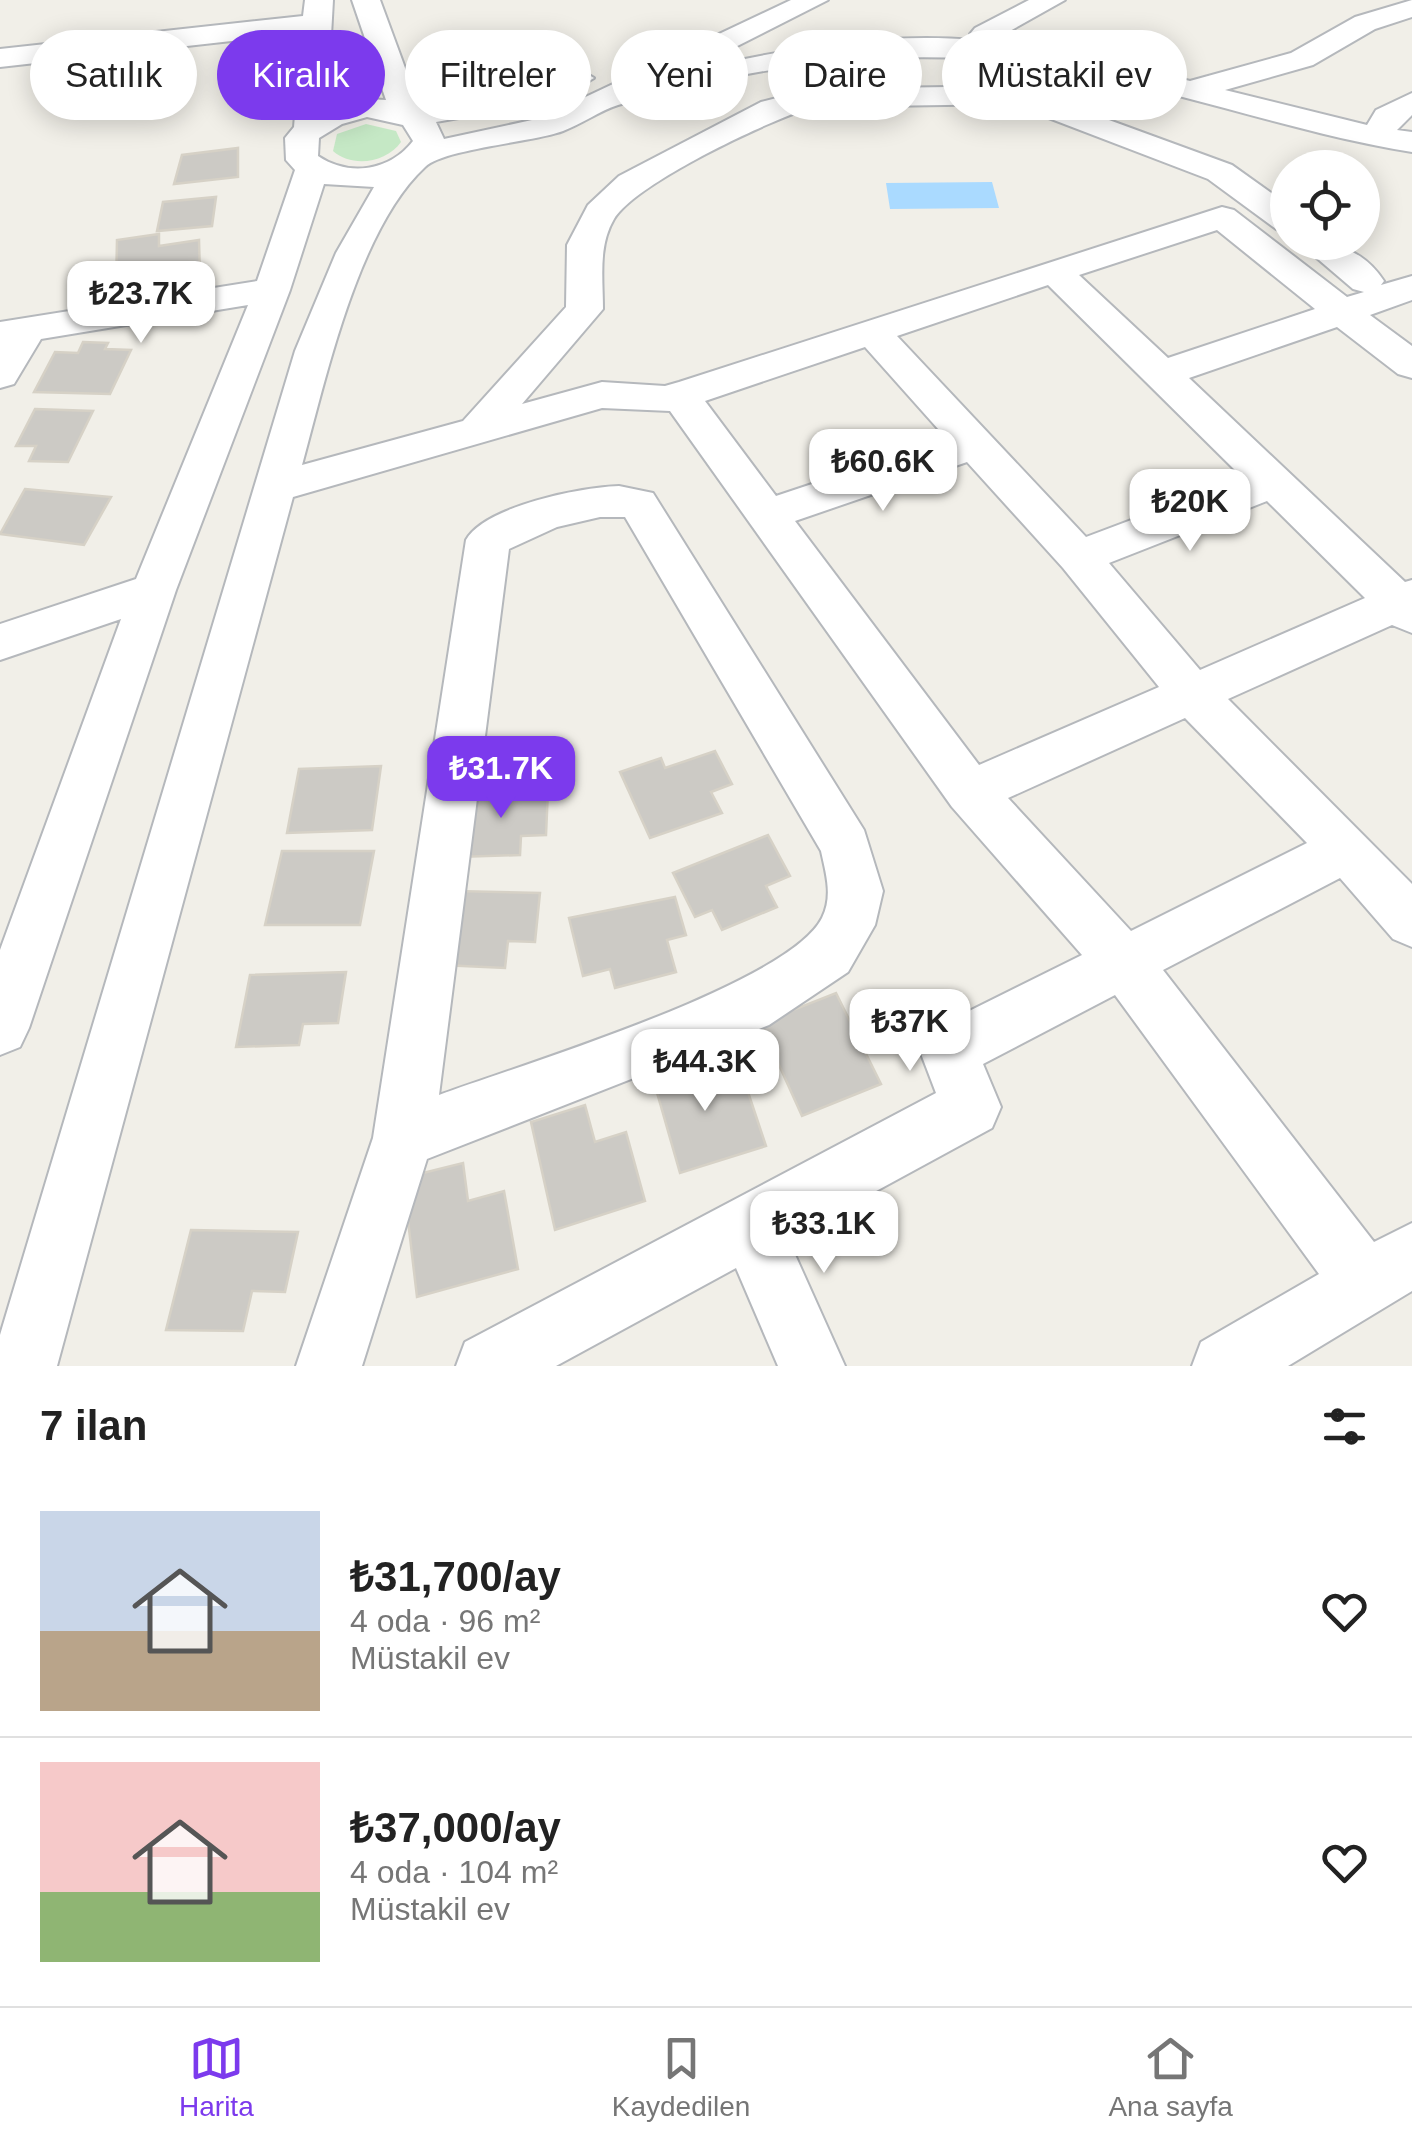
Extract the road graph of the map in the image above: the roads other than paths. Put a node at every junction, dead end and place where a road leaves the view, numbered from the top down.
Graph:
1 (366, 0) edge
2 (1051, 0) edge
3 (742, 4) edge
4 (1412, 7) edge
5 (814, 10) edge
6 (318, 11) edge
7 (719, 30) edge
8 (865, 30) edge
9 (993, 30) edge
10 (748, 36) edge
11 (922, 47) edge
12 (0, 58) edge
13 (768, 65) edge
14 (750, 68) edge
15 (1191, 90) junction
16 (611, 100) edge
17 (1412, 102) edge
18 (413, 137) junction
19 (1378, 138) junction
20 (1412, 142) edge
21 (311, 148) junction
22 (1270, 209) edge
23 (1339, 260) edge
24 (1054, 271) junction
25 (1366, 280) dead end
26 (1412, 287) edge
27 (272, 290) junction
28 (1342, 312) junction
29 (872, 332) junction
30 (14, 333) edge
31 (1412, 365) edge
32 (0, 375) edge
33 (1159, 375) junction
34 (679, 396) junction
35 (477, 430) junction
36 (975, 444) junction
37 (1274, 482) junction
38 (276, 486) junction
39 (767, 516) junction
40 (1079, 557) junction
41 (154, 590) junction
42 (1407, 605) edge
43 (0, 642) edge
44 (1193, 694) junction
45 (970, 792) junction
46 (1347, 849) junction
47 (1412, 922) edge
48 (1122, 960) junction
49 (0, 1028) edge
50 (403, 1138) junction
51 (749, 1224) junction
52 (1388, 1268) edge
53 (24, 1366) edge
54 (329, 1366) edge
55 (489, 1366) edge
56 (812, 1366) edge
57 (1225, 1366) edge

1 - 18 street
2 - 9 street
3 - 7 street
3 - 18 street
4 - 15 street
5 - 8 street
5 - 10 street
6 - 12 street
6 - 21 street
11 - 15 street
13 - 14 street
15 - 19 street
16 - 18 street
17 - 19 street
18 - 21 street
18 - 21 street
18 - 38 street
19 - 20 street
21 - 27 street
22 - 35 street
23 - 25 street
24 - 28 street
24 - 29 street
24 - 33 street
26 - 28 street
27 - 30 street
27 - 41 street
28 - 31 street
28 - 33 street
29 - 34 street
29 - 36 street
30 - 32 street
33 - 37 street
34 - 35 street
34 - 39 street
35 - 38 street
36 - 39 street
36 - 40 street
37 - 40 street
37 - 42 street
38 - 53 street
39 - 45 street
40 - 44 street
41 - 43 street
41 - 49 street
42 - 44 street
44 - 45 street
44 - 46 street
45 - 48 street
46 - 47 street
46 - 48 street
48 - 51 street
48 - 52 street
50 - 50 street
50 - 54 street
51 - 55 street
51 - 56 street
52 - 57 street

